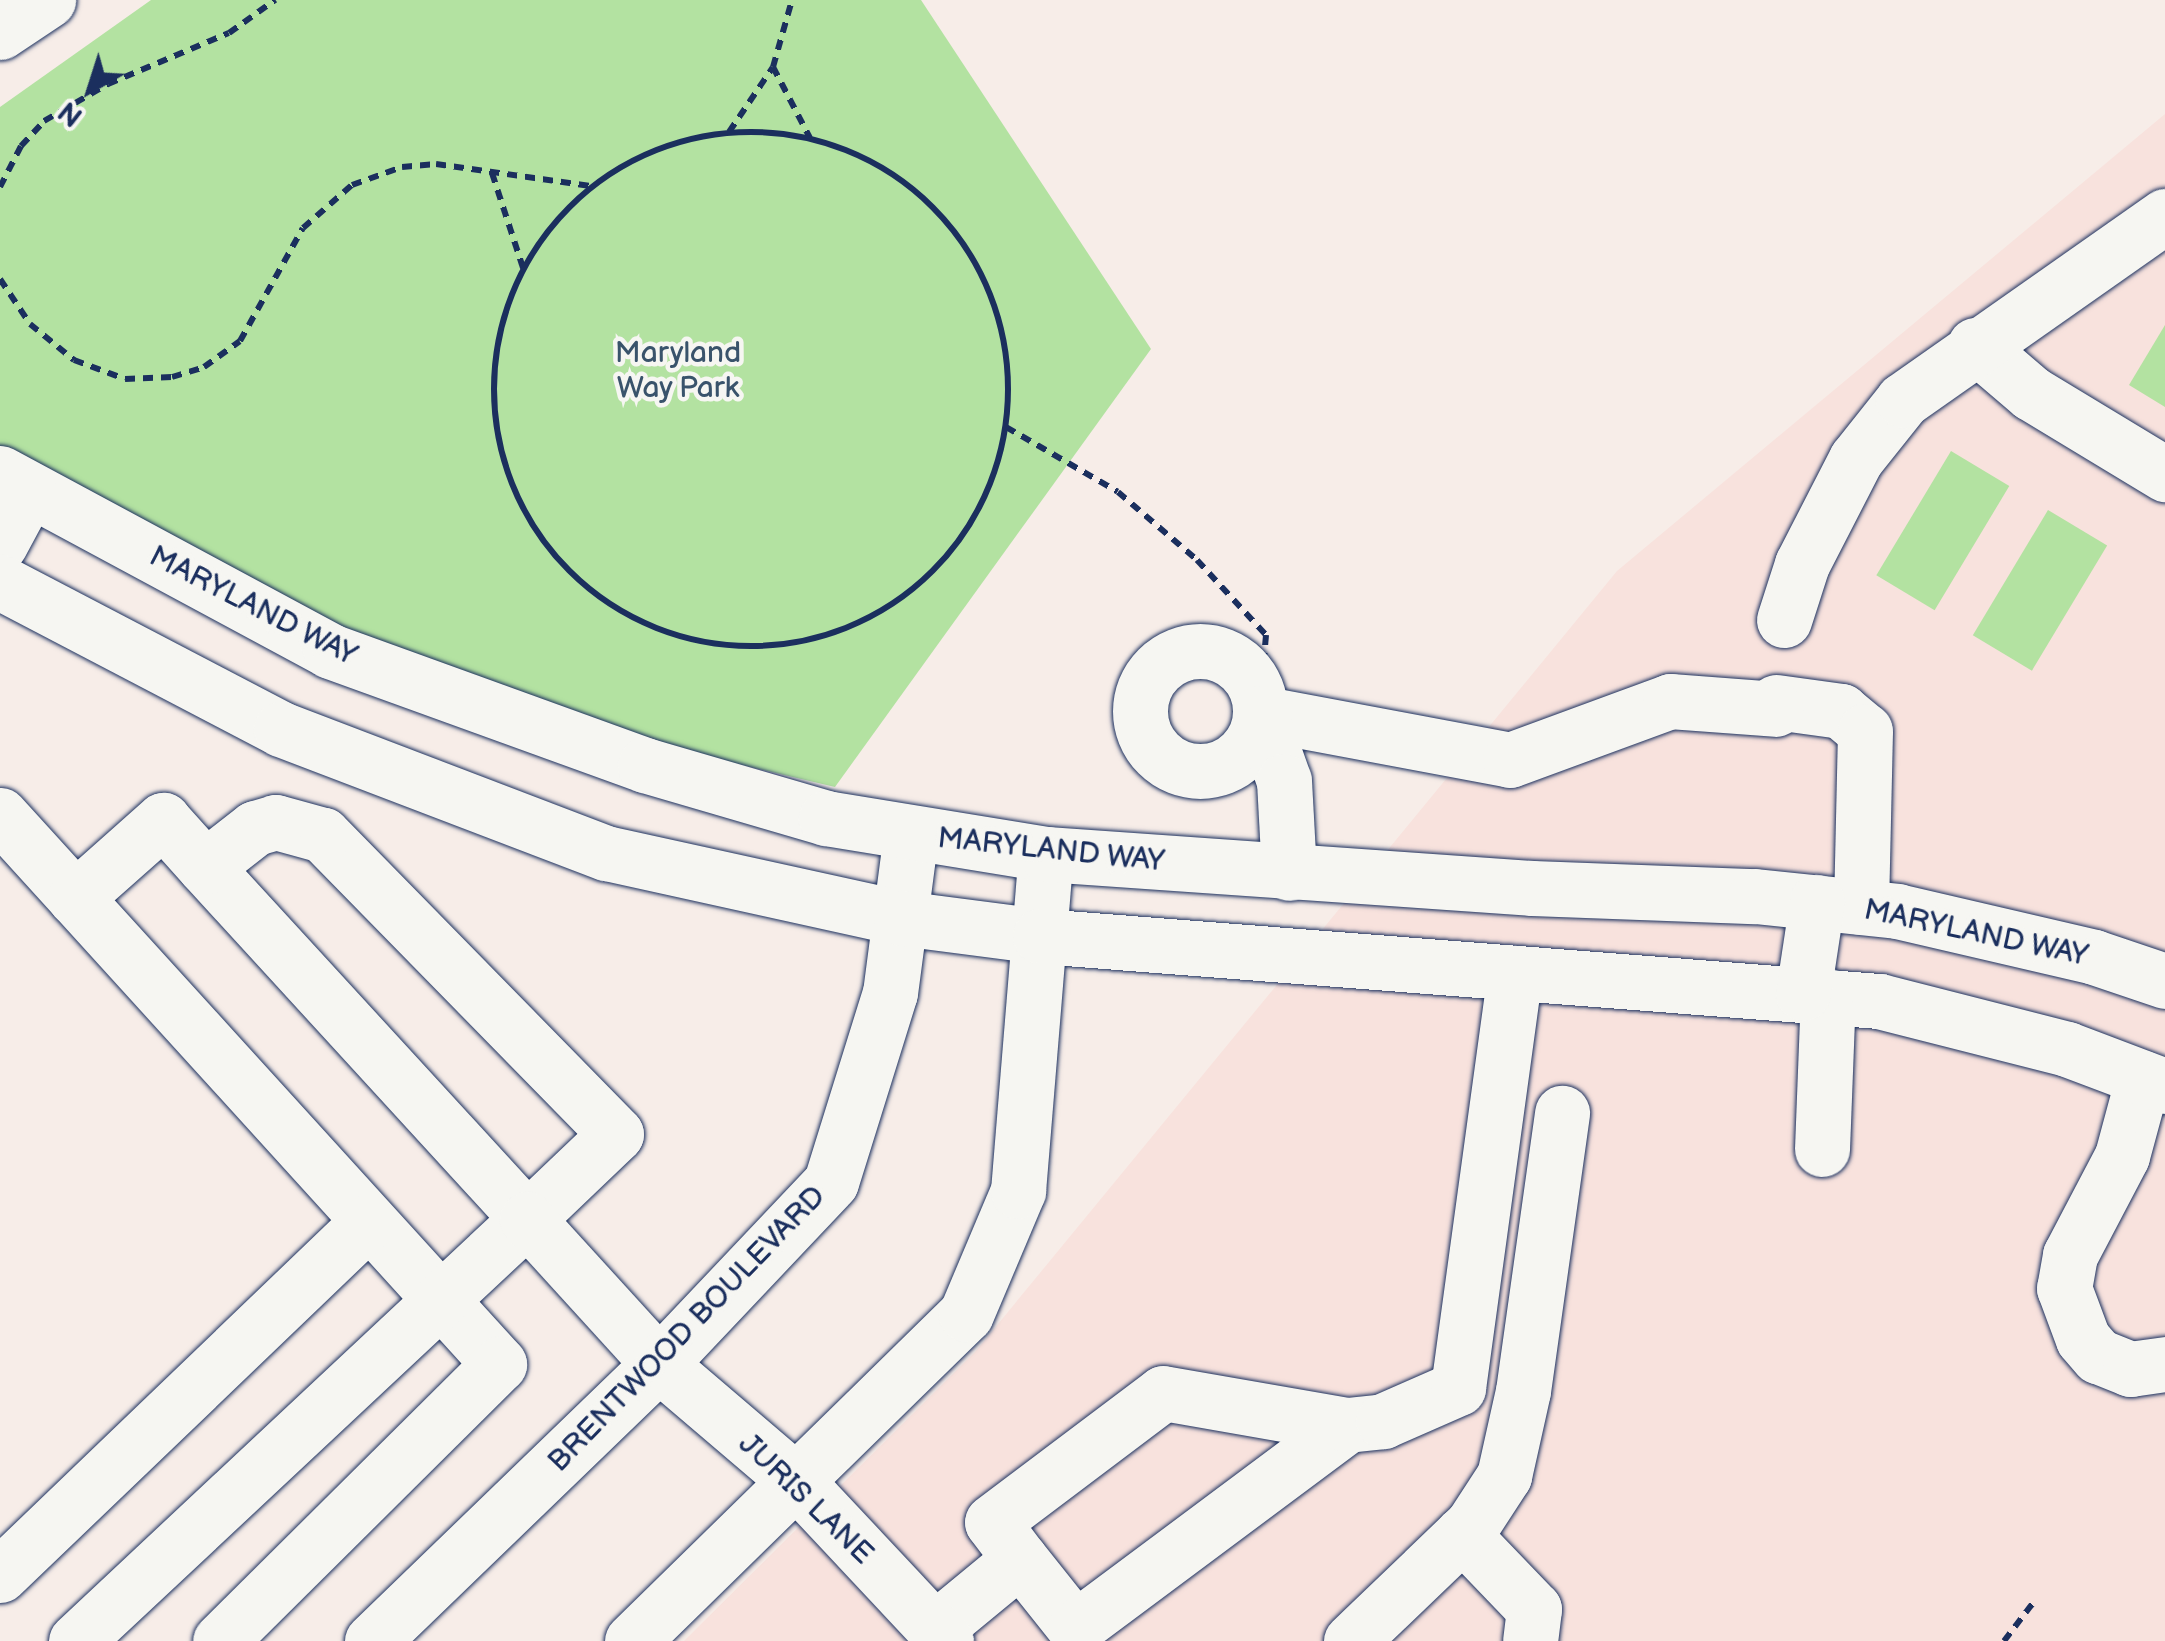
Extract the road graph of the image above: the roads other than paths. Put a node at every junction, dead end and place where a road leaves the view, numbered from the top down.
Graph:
1 (48, 0) edge
2 (0, 32) edge
3 (2165, 216) edge
4 (1975, 346) junction
5 (2165, 474) edge
6 (15, 482) edge
7 (0, 544) edge
8 (0, 582) edge
9 (1784, 620) dead end
10 (0, 815) edge
11 (911, 834) junction
12 (1046, 854) junction
13 (206, 867) junction
14 (1288, 873) junction
15 (75, 898) junction
16 (1839, 905) junction
17 (901, 918) junction
18 (1040, 936) junction
19 (1515, 973) junction
20 (2165, 982) edge
21 (1816, 994) junction
22 (2154, 1082) edge
23 (1562, 1114) dead end
24 (1822, 1149) dead end
25 (527, 1219) junction
26 (368, 1222) junction
27 (436, 1297) junction
28 (659, 1364) junction
29 (2165, 1364) edge
30 (1347, 1425) junction
31 (797, 1482) junction
32 (1462, 1534) junction
33 (1020, 1558) junction
34 (0, 1575) edge
35 (940, 1635) edge
36 (76, 1641) edge
37 (220, 1641) edge
38 (372, 1641) edge
39 (632, 1641) edge
40 (1351, 1641) edge
41 (1530, 1641) edge

1 - 2 main road
3 - 4 main road
4 - 5 main road
4 - 9 main road
6 - 7 main road
6 - 11 main road, MARYLAND WAY
8 - 17 main road
10 - 15 main road
11 - 12 main road, MARYLAND WAY
11 - 17 main road, BRENTWOOD BOULEVARD
12 - 14 main road, MARYLAND WAY
12 - 18 main road
13 - 15 main road, JURIS LANE
13 - 25 main road, JURIS LANE
13 - 25 main road
14 - 16 main road, MARYLAND WAY
14 - 16 main road
15 - 26 main road
16 - 20 main road, MARYLAND WAY
16 - 21 main road
17 - 18 main road
17 - 28 main road, BRENTWOOD BOULEVARD
18 - 19 main road
18 - 31 main road
19 - 21 main road
19 - 30 main road
21 - 22 main road
21 - 24 main road
22 - 29 main road
23 - 32 main road
25 - 27 main road
25 - 28 main road, JURIS LANE
26 - 27 main road
26 - 34 main road
27 - 36 main road
27 - 37 main road
28 - 31 main road, JURIS LANE
28 - 38 main road, BRENTWOOD BOULEVARD
30 - 33 main road
30 - 33 main road
31 - 35 main road, JURIS LANE
31 - 39 main road
32 - 40 main road
32 - 41 main road
33 - 35 main road

